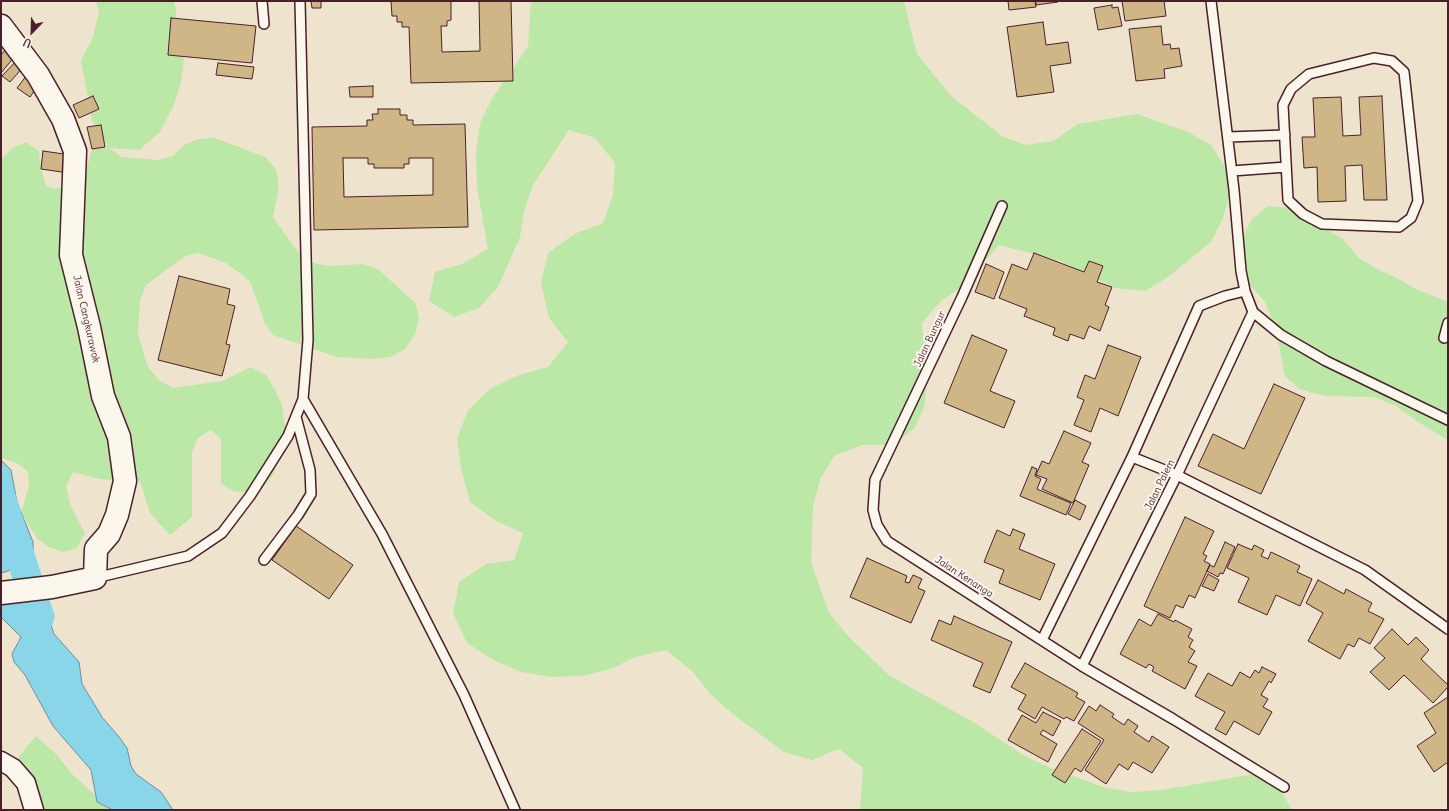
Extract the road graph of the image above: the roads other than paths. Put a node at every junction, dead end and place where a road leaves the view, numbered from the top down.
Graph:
1 (262, 1) edge
2 (300, 1) edge
3 (1211, 1) edge
4 (264, 24) dead end
5 (2, 29) edge
6 (1285, 135) junction
7 (1228, 137) junction
8 (1286, 167) junction
9 (1232, 171) junction
10 (1002, 206) dead end
11 (1245, 291) junction
12 (1253, 312) junction
13 (1448, 324) edge
14 (1444, 338) dead end
15 (303, 399) junction
16 (296, 417) junction
17 (1448, 420) edge
18 (1132, 457) junction
19 (1177, 476) junction
20 (875, 480) joint
21 (264, 560) dead end
22 (94, 578) junction
23 (1, 593) edge
24 (1448, 629) edge
25 (1042, 640) junction
26 (1082, 666) junction
27 (1, 761) edge
28 (1284, 787) dead end
29 (34, 810) edge
30 (515, 810) edge

1 - 4 lane
2 - 15 lane
3 - 7 lane
5 - 22 street, Jalan Cangkurawok
6 - 7 lane
6 - 8 lane
6 - 8 lane
7 - 9 lane
8 - 9 lane
9 - 11 lane
10 - 20 lane, Jalan Bungur
11 - 12 lane
11 - 18 lane
12 - 17 lane
12 - 19 lane, Jalan Palem
13 - 14 lane
15 - 16 lane
15 - 30 lane
16 - 21 lane
16 - 22 lane
18 - 19 lane
18 - 25 lane
19 - 24 lane
19 - 26 lane, Jalan Palem
20 - 25 lane, Jalan Kenanga
22 - 23 street
25 - 26 lane, Jalan Kenanga
26 - 28 lane, Jalan Kenanga
27 - 29 street

